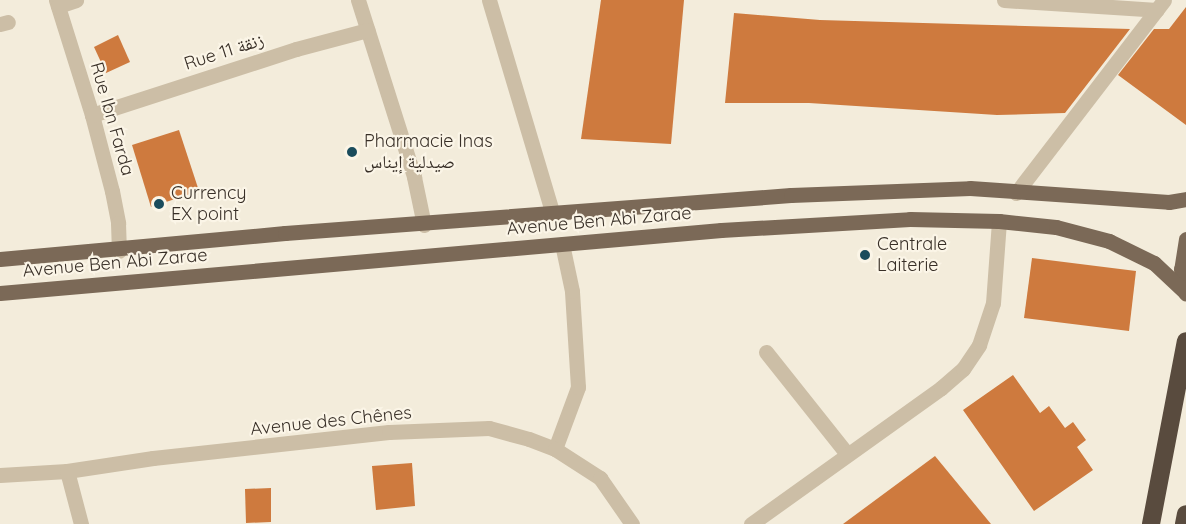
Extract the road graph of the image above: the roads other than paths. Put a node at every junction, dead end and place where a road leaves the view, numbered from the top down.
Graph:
1 (76, 0) edge
2 (358, 0) edge
3 (489, 0) edge
4 (1004, 0) edge
5 (57, 3) edge
6 (1160, 5) edge
7 (368, 30) junction
8 (92, 115) junction
9 (1016, 193) junction
10 (1186, 199) edge
11 (552, 212) junction
12 (999, 221) junction
13 (424, 225) junction
14 (1186, 239) edge
15 (562, 244) junction
16 (119, 251) junction
17 (0, 259) edge
18 (0, 293) edge
19 (1185, 293) edge
20 (1186, 341) edge
21 (766, 352) dead end
22 (555, 449) junction
23 (847, 454) junction
24 (67, 471) junction
25 (0, 476) edge
26 (1186, 514) edge
27 (81, 524) edge
28 (632, 524) edge
29 (751, 524) edge
30 (1151, 524) edge
31 (1184, 524) edge

1 - 5 street
2 - 7 street
3 - 11 street
4 - 6 street
5 - 8 street, Rue Ibn Farda
6 - 9 street
7 - 8 street, Rue 11 زنقة
7 - 13 street
8 - 16 street, Rue Ibn Farda
9 - 10 main road, Avenue Ben Abi Zarae
9 - 11 main road, Avenue Ben Abi Zarae
11 - 13 main road, Avenue Ben Abi Zarae
12 - 15 main road, Avenue Ben Abi Zarae
12 - 19 main road, Avenue Ben Abi Zarae
12 - 23 street
13 - 16 main road, Avenue Ben Abi Zarae
14 - 19 main road
15 - 18 main road, Avenue Ben Abi Zarae
15 - 22 street
16 - 17 main road, Avenue Ben Abi Zarae
20 - 30 highway
21 - 23 street
22 - 24 street, Avenue des Chênes
22 - 28 street, Avenue des Chênes
23 - 29 street
24 - 25 street, Avenue des Chênes
24 - 27 street
26 - 31 highway

